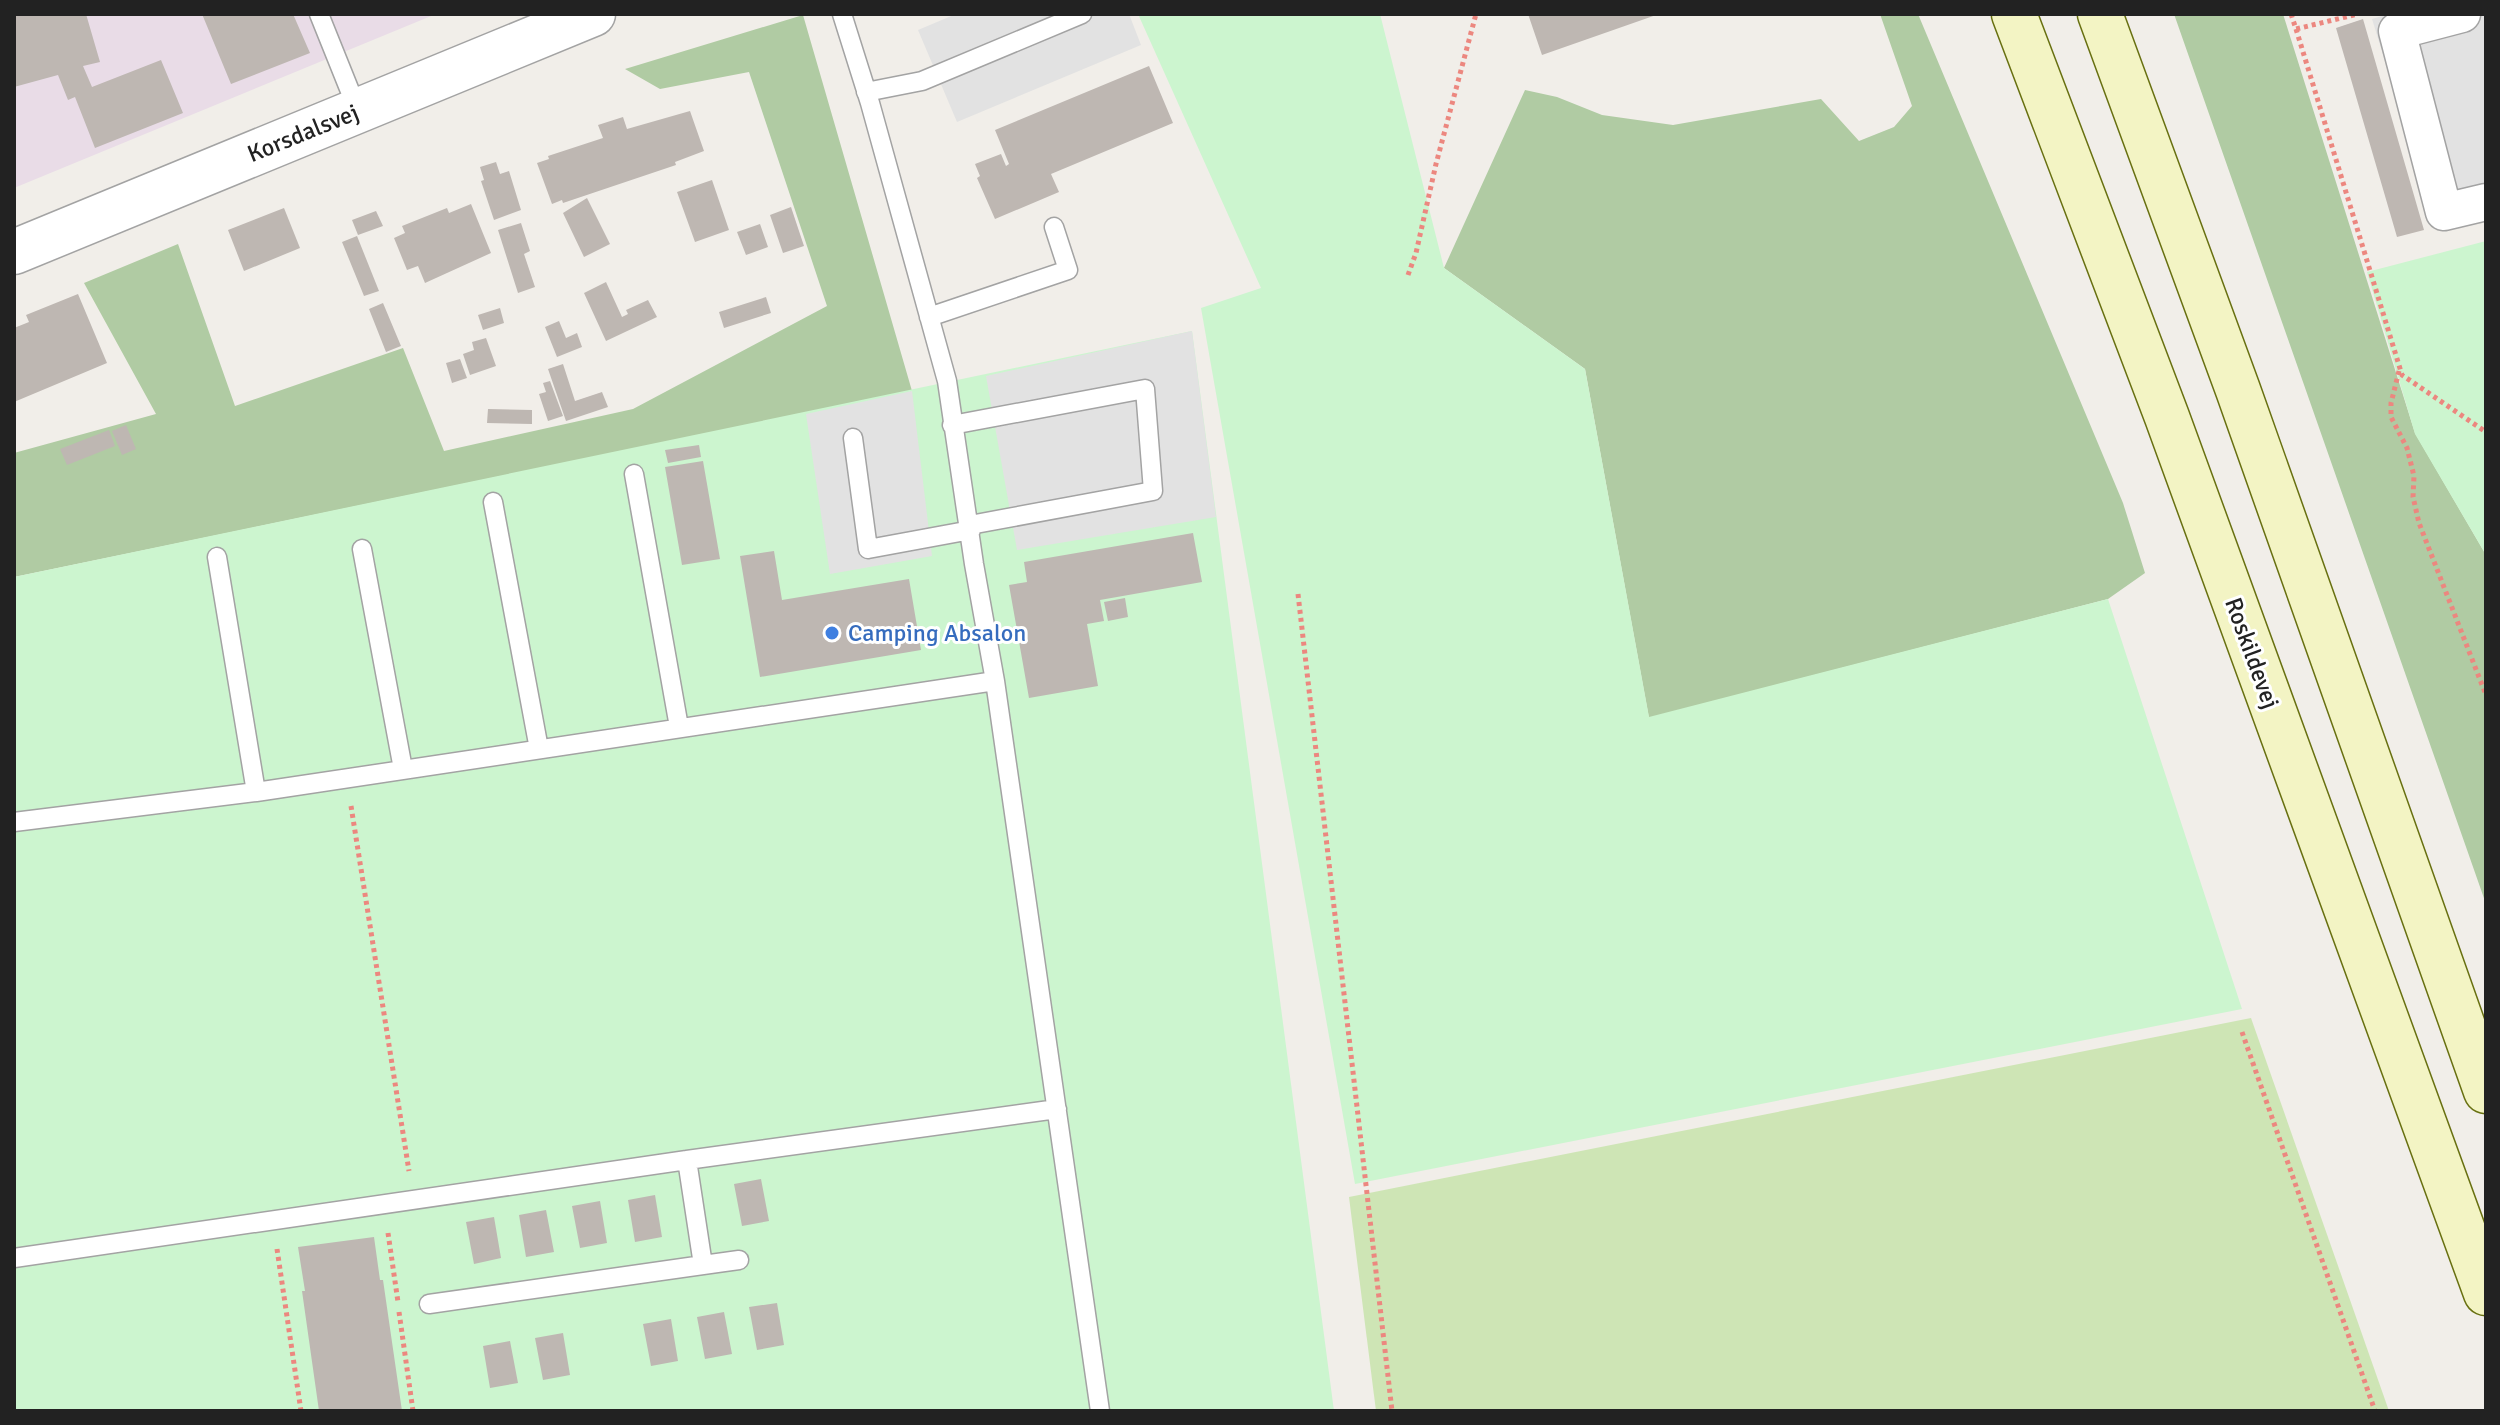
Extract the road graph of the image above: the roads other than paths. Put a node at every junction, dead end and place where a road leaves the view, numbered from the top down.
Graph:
1 (319, 14) edge
2 (593, 14) edge
3 (842, 14) edge
4 (1082, 14) edge
5 (2014, 14) edge
6 (2100, 14) edge
7 (2462, 14) edge
8 (866, 92) junction
9 (358, 111) junction
10 (2486, 202) edge
11 (1054, 227) dead end
12 (14, 252) edge
13 (929, 317) junction
14 (952, 425) junction
15 (853, 438) dead end
16 (634, 474) dead end
17 (493, 502) dead end
18 (970, 528) junction
19 (362, 549) dead end
20 (217, 557) dead end
21 (995, 681) junction
22 (679, 727) junction
23 (539, 749) junction
24 (403, 769) junction
25 (256, 792) junction
26 (14, 822) edge
27 (2486, 1091) edge
28 (1057, 1109) junction
29 (687, 1160) junction
30 (14, 1258) edge
31 (739, 1260) dead end
32 (703, 1265) junction
33 (2486, 1293) edge
34 (429, 1304) dead end
35 (1100, 1411) edge

1 - 9 lane
2 - 9 street, Korsdalsvej
3 - 8 lane
4 - 8 lane
5 - 33 main road, Roskildevej
6 - 27 main road
7 - 10 street
8 - 13 lane
9 - 12 street, Korsdalsvej
11 - 13 lane
13 - 14 lane
14 - 18 lane
14 - 18 lane
15 - 18 lane
16 - 22 lane
17 - 23 lane
18 - 21 lane
19 - 24 lane
20 - 25 lane
21 - 22 lane
21 - 28 lane
22 - 23 lane
23 - 24 lane
24 - 25 lane
25 - 26 lane
28 - 29 lane
28 - 35 lane
29 - 30 lane
29 - 32 lane
31 - 32 lane
32 - 34 lane

